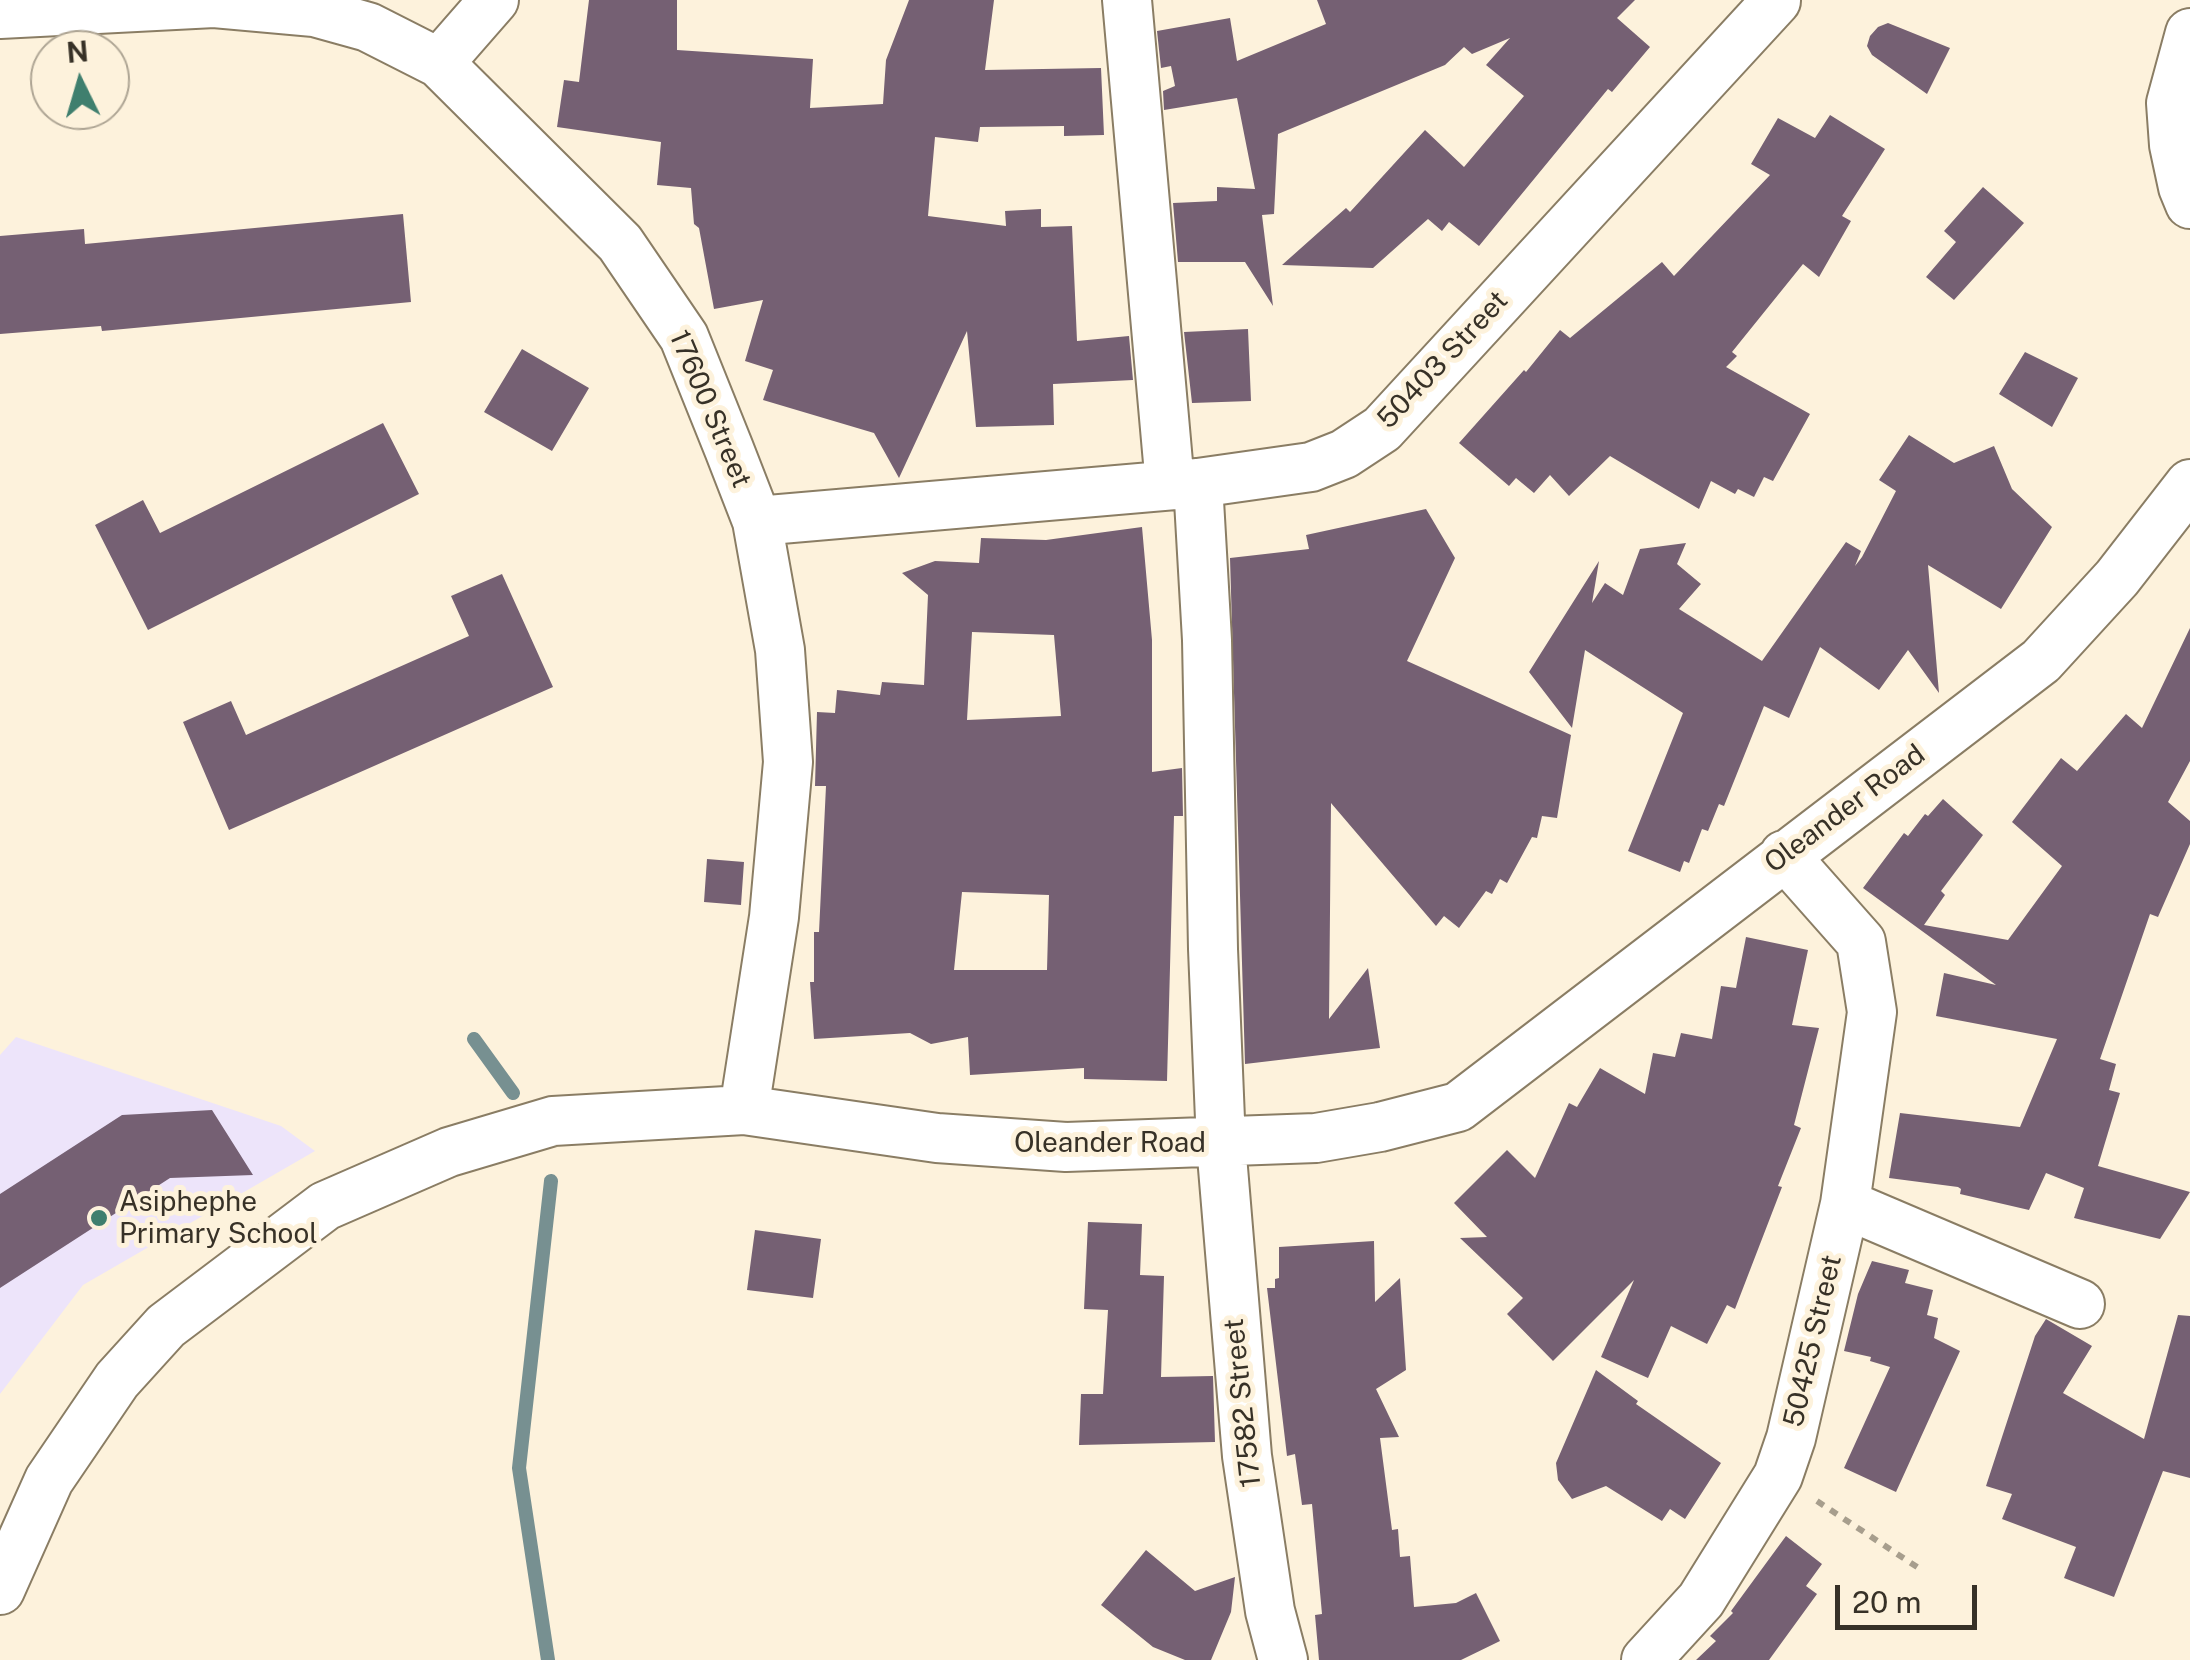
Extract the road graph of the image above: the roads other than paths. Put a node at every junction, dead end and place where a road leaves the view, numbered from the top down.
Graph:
1 (494, 0) edge
2 (1127, 0) edge
3 (1776, 1) edge
4 (0, 14) edge
5 (2190, 34) edge
6 (439, 63) junction
7 (2190, 204) edge
8 (1184, 484) junction
9 (2190, 484) edge
10 (757, 521) junction
11 (1784, 855) junction
12 (744, 1110) junction
13 (1221, 1144) junction
14 (1844, 1204) junction
15 (2080, 1304) dead end
16 (0, 1590) edge
17 (1284, 1660) edge
18 (1646, 1660) edge

1 - 6 street
2 - 8 street, 17582 Street
3 - 8 street, 50403 Street
4 - 6 street, 17600 Street
5 - 7 street
6 - 10 street, 17600 Street
8 - 10 street, 50403 Street
8 - 13 street, 17582 Street
9 - 11 street, Oleander Road
10 - 12 street, 17600 Street
11 - 13 street, Oleander Road
11 - 14 street, 50425 Street
12 - 13 street, Oleander Road
12 - 16 street, Oleander Road
13 - 17 street, 17582 Street
14 - 15 street
14 - 18 street, 50425 Street

